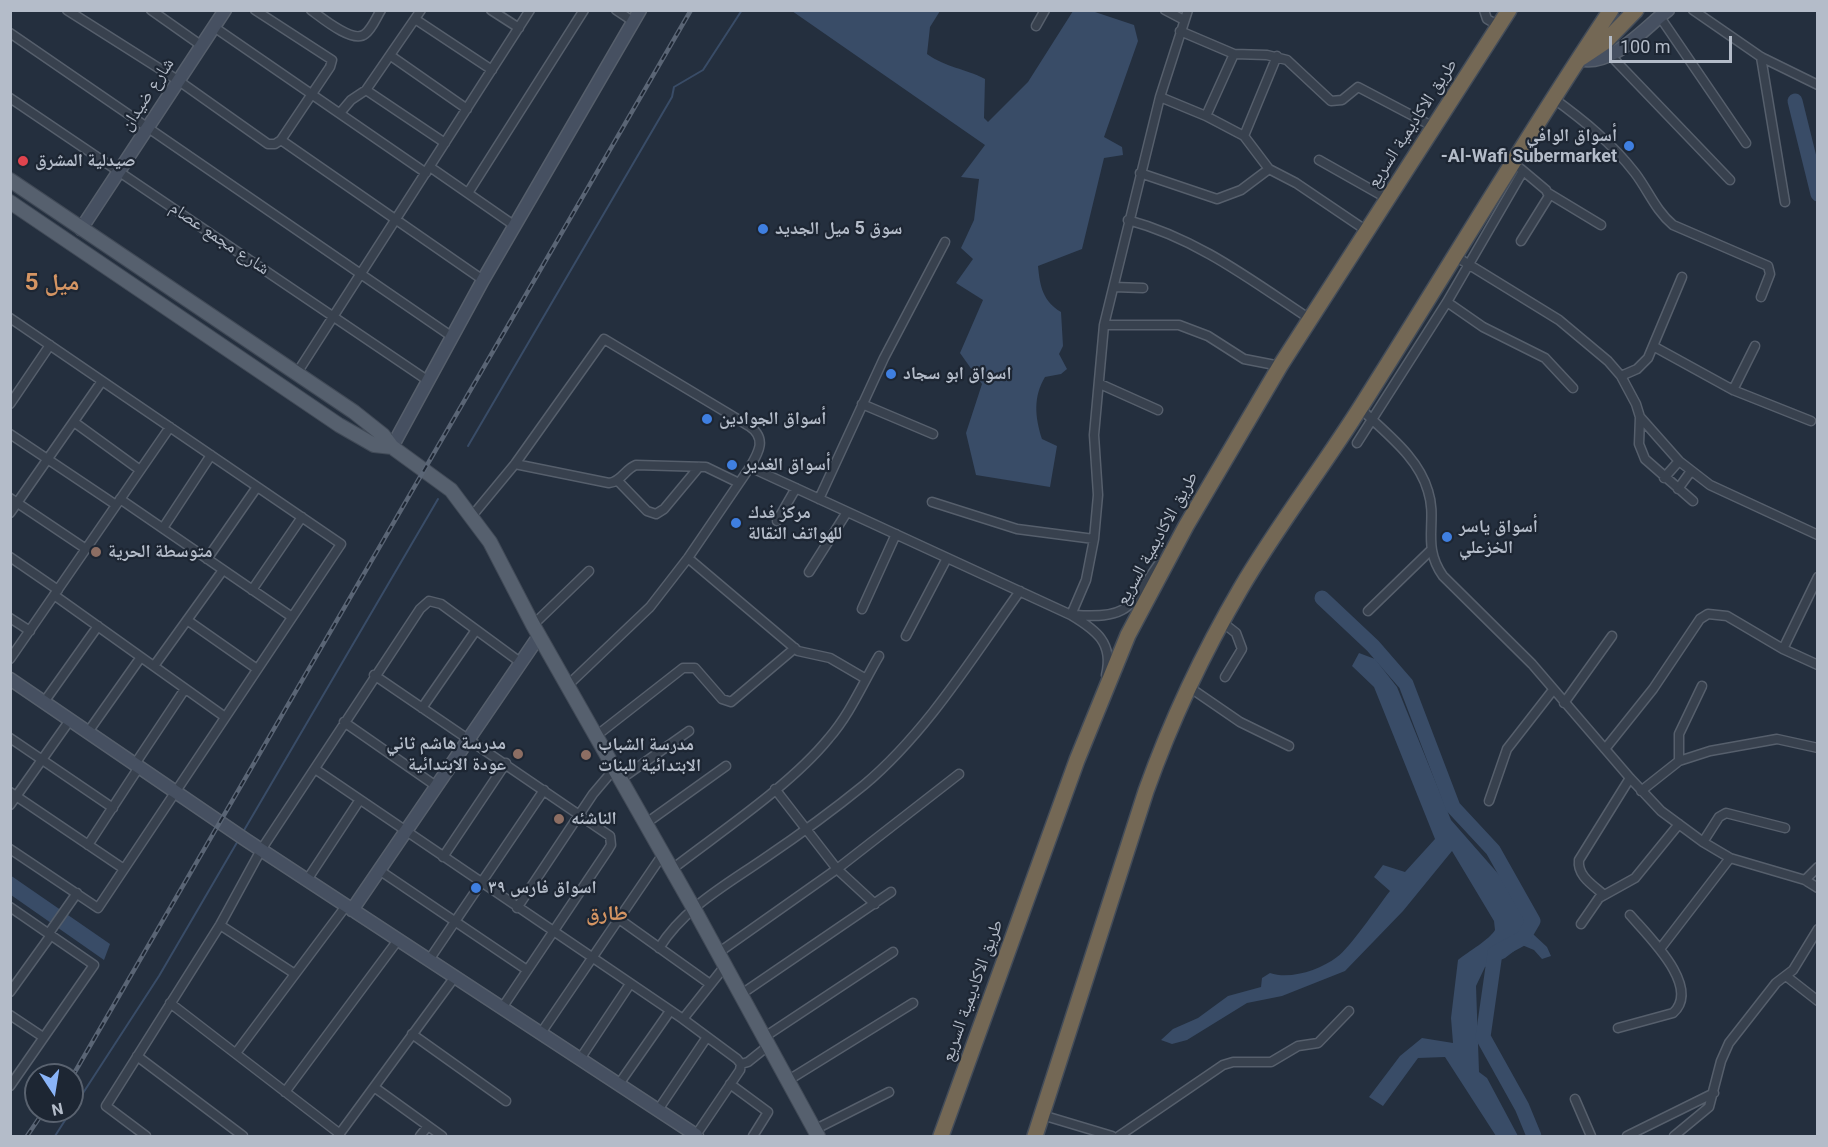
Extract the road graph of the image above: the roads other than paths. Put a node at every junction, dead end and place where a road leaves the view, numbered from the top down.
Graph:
1 (67, 10) edge
2 (151, 10) edge
3 (225, 10) edge
4 (255, 10) edge
5 (311, 10) edge
6 (381, 10) edge
7 (421, 10) edge
8 (491, 10) edge
9 (530, 10) edge
10 (584, 10) edge
11 (616, 10) edge
12 (640, 10) edge
13 (1045, 10) edge
14 (1165, 10) edge
15 (1188, 10) edge
16 (1484, 10) edge
17 (1509, 10) edge
18 (1611, 10) edge
19 (1636, 10) edge
20 (1693, 10) edge
21 (1664, 14) edge
22 (415, 19) junction
23 (1184, 20) junction
24 (634, 22) junction
25 (1036, 26) dead end
26 (1499, 26) junction
27 (214, 27) junction
28 (519, 28) junction
29 (1180, 31) junction
30 (10, 33) edge
31 (202, 46) junction
32 (1234, 54) junction
33 (1610, 55) junction
34 (391, 56) junction
35 (1277, 56) junction
36 (1761, 57) junction
37 (1578, 59) junction
38 (492, 70) junction
39 (179, 81) junction
40 (1818, 85) edge
41 (366, 90) junction
42 (311, 93) junction
43 (1160, 97) junction
44 (10, 98) edge
45 (1554, 98) junction
46 (467, 109) junction
47 (340, 113) junction
48 (1206, 116) junction
49 (1434, 127) junction
50 (148, 128) junction
51 (1244, 136) junction
52 (281, 140) junction
53 (1746, 143) dead end
54 (445, 144) junction
55 (1319, 160) dead end
56 (1517, 166) junction
57 (1269, 169) junction
58 (428, 170) junction
59 (119, 171) junction
60 (1140, 173) junction
61 (10, 180) edge
62 (1730, 180) dead end
63 (468, 193) junction
64 (1548, 193) junction
65 (1388, 199) junction
66 (10, 202) edge
67 (1785, 202) dead end
68 (395, 220) junction
69 (1128, 220) junction
70 (1601, 225) dead end
71 (515, 226) junction
72 (81, 229) junction
73 (1367, 231) junction
74 (1521, 241) dead end
75 (945, 242) dead end
76 (1455, 256) junction
77 (1469, 264) junction
78 (361, 273) junction
79 (1682, 277) dead end
80 (483, 280) junction
81 (1114, 287) junction
82 (1143, 288) dead end
83 (1761, 297) dead end
84 (1447, 302) junction
85 (334, 316) junction
86 (10, 318) edge
87 (1310, 319) junction
88 (1104, 326) junction
89 (451, 336) junction
90 (50, 345) junction
91 (1653, 346) junction
92 (1755, 346) dead end
93 (1280, 366) junction
94 (297, 373) junction
95 (1621, 376) junction
96 (427, 380) junction
97 (102, 381) junction
98 (1100, 384) junction
99 (1573, 388) dead end
100 (1733, 390) junction
101 (10, 404) edge
102 (862, 404) junction
103 (1360, 408) junction
104 (1158, 411) dead end
105 (1640, 417) junction
106 (1372, 420) junction
107 (1811, 421) dead end
108 (74, 422) junction
109 (170, 427) junction
110 (10, 434) edge
111 (933, 434) dead end
112 (1357, 443) dead end
113 (392, 447) junction
114 (210, 455) junction
115 (48, 459) junction
116 (1678, 461) junction
117 (515, 464) junction
118 (699, 466) junction
119 (750, 467) junction
120 (140, 470) junction
121 (1691, 471) junction
122 (1664, 478) junction
123 (618, 481) junction
124 (739, 483) junction
125 (257, 487) junction
126 (796, 488) junction
127 (1678, 489) junction
128 (819, 499) junction
129 (14, 500) edge
130 (932, 501) dead end
131 (1693, 501) dead end
132 (118, 502) junction
133 (848, 512) junction
134 (10, 513) edge
135 (472, 516) junction
136 (302, 517) junction
137 (777, 521) dead end
138 (1186, 526) junction
139 (163, 528) junction
140 (896, 534) junction
141 (1818, 535) edge
142 (1094, 539) junction
143 (86, 549) junction
144 (1430, 551) junction
145 (10, 557) edge
146 (688, 558) junction
147 (947, 558) junction
148 (207, 559) junction
149 (223, 570) junction
150 (589, 571) dead end
151 (809, 572) dead end
152 (1818, 577) edge
153 (252, 590) junction
154 (1020, 591) junction
155 (56, 593) junction
156 (862, 609) dead end
157 (1368, 611) dead end
158 (1071, 615) junction
159 (292, 617) junction
160 (10, 618) edge
161 (187, 620) junction
162 (1222, 622) junction
163 (98, 627) junction
164 (476, 630) junction
165 (30, 631) junction
166 (536, 631) junction
167 (906, 636) dead end
168 (1612, 636) dead end
169 (795, 648) junction
170 (1783, 649) junction
171 (879, 656) dead end
172 (141, 657) junction
173 (10, 659) edge
174 (520, 662) junction
175 (1818, 665) edge
176 (154, 666) junction
177 (257, 669) junction
178 (374, 675) junction
179 (1226, 677) dead end
180 (10, 679) edge
181 (866, 679) junction
182 (567, 686) junction
183 (1702, 686) dead end
184 (1189, 687) junction
185 (185, 688) junction
186 (1553, 690) junction
187 (44, 702) junction
188 (1564, 703) junction
189 (422, 708) junction
190 (1096, 712) junction
191 (225, 717) junction
192 (70, 720) junction
193 (344, 723) junction
194 (689, 730) dead end
195 (88, 732) junction
196 (596, 736) junction
197 (10, 738) edge
198 (469, 738) junction
199 (1289, 746) dead end
200 (1818, 748) edge
201 (1605, 749) junction
202 (42, 759) junction
203 (1679, 761) junction
204 (506, 763) junction
205 (137, 766) junction
206 (726, 766) dead end
207 (315, 769) junction
208 (618, 774) junction
209 (959, 774) dead end
210 (1630, 778) junction
211 (436, 786) junction
212 (775, 789) junction
213 (544, 790) junction
214 (1641, 791) junction
215 (175, 792) junction
216 (14, 794) edge
217 (359, 801) junction
218 (1489, 801) dead end
219 (10, 805) edge
220 (113, 808) junction
221 (580, 815) junction
222 (645, 824) junction
223 (1679, 824) junction
224 (1785, 828) dead end
225 (806, 830) junction
226 (405, 831) junction
227 (1702, 842) junction
228 (88, 845) junction
229 (10, 849) edge
230 (261, 850) junction
231 (663, 854) junction
232 (443, 857) junction
233 (1730, 858) junction
234 (1818, 867) edge
235 (124, 869) junction
236 (837, 869) junction
237 (379, 870) junction
238 (672, 870) junction
239 (306, 880) junction
240 (1805, 880) junction
241 (482, 884) junction
242 (1818, 888) edge
243 (891, 892) dead end
244 (77, 893) junction
245 (1604, 895) junction
246 (875, 904) junction
247 (10, 907) edge
248 (693, 907) junction
249 (349, 908) junction
250 (518, 908) junction
251 (1630, 915) dead end
252 (619, 919) junction
253 (455, 922) junction
254 (1581, 924) dead end
255 (220, 925) junction
256 (1818, 929) edge
257 (554, 933) junction
258 (50, 934) junction
259 (398, 940) junction
260 (659, 948) junction
261 (1659, 949) junction
262 (893, 952) dead end
263 (592, 958) junction
264 (429, 960) junction
265 (721, 960) junction
266 (527, 970) junction
267 (296, 974) junction
268 (1786, 976) junction
269 (454, 978) junction
270 (630, 984) junction
271 (710, 984) junction
272 (10, 992) edge
273 (741, 995) junction
274 (1818, 1001) edge
275 (170, 1002) junction
276 (913, 1003) dead end
277 (502, 1008) junction
278 (670, 1011) junction
279 (1349, 1011) dead end
280 (10, 1015) edge
281 (683, 1019) junction
282 (1618, 1028) dead end
283 (541, 1033) junction
284 (412, 1034) junction
285 (707, 1036) junction
286 (44, 1037) junction
287 (765, 1042) junction
288 (236, 1053) junction
289 (137, 1056) junction
290 (580, 1059) junction
291 (741, 1064) junction
292 (787, 1081) junction
293 (12, 1082) edge
294 (619, 1084) junction
295 (730, 1084) junction
296 (374, 1087) junction
297 (285, 1092) junction
298 (889, 1092) dead end
299 (1714, 1093) junction
300 (1575, 1099) dead end
301 (506, 1101) dead end
302 (658, 1110) junction
303 (1042, 1115) junction
304 (428, 1126) junction
305 (816, 1133) edge
306 (339, 1135) edge
307 (698, 1136) edge
308 (146, 1137) edge
309 (243, 1137) edge
310 (420, 1137) edge
311 (442, 1137) edge
312 (753, 1137) edge
313 (941, 1137) edge
314 (1035, 1137) edge
315 (1112, 1137) edge
316 (1119, 1137) edge
317 (1591, 1137) edge
318 (1627, 1137) edge
319 (1674, 1137) edge

1 - 39 street
2 - 31 street
3 - 27 street, شارع ضيدان
4 - 42 street
5 - 6 street
7 - 22 street
8 - 28 street
9 - 28 street
10 - 63 street
11 - 24 street
12 - 24 street
13 - 25 street
14 - 23 street
15 - 23 street
16 - 26 street
17 - 26 highway, طريق الاكاديمية السريع
18 - 37 highway
19 - 37 highway
20 - 36 street
21 - 33 street
21 - 53 street
22 - 34 street
22 - 38 street
23 - 29 street
24 - 71 street
26 - 49 highway, طريق الاكاديمية السريع
27 - 31 street, شارع ضيدان
27 - 42 street
28 - 38 street
29 - 32 street
29 - 43 street
30 - 50 street
31 - 39 street, شارع ضيدان
32 - 35 street
32 - 48 street
33 - 37 street
33 - 62 street
34 - 41 street
34 - 46 street
35 - 49 street
35 - 51 street
36 - 40 street
36 - 67 street
37 - 45 highway
38 - 46 street
39 - 50 street, شارع ضيدان
39 - 52 street
41 - 47 street
41 - 54 street
42 - 47 street
42 - 52 street
43 - 48 street
43 - 60 street
44 - 59 street, شارع مجمع عصام
45 - 56 highway
45 - 83 street
46 - 54 street
47 - 58 street
48 - 51 street
49 - 65 highway, طريق الاكاديمية السريع
50 - 59 street, شارع ضيدان
50 - 78 street
51 - 57 street
52 - 68 street
54 - 58 street
55 - 65 street
56 - 64 street
56 - 76 highway
56 - 77 street
57 - 60 street
57 - 73 street
58 - 63 street
58 - 68 street
59 - 72 street, شارع ضيدان
59 - 85 street, شارع مجمع عصام
60 - 69 street
61 - 72 main road
63 - 71 street
64 - 70 street
64 - 74 street
65 - 73 highway, طريق الاكاديمية السريع
66 - 113 main road
68 - 78 street
68 - 80 street
69 - 81 street
69 - 87 street
71 - 80 street
72 - 94 main road
73 - 87 highway, طريق الاكاديمية السريع
75 - 102 street
76 - 77 street
76 - 103 highway
77 - 84 street
77 - 95 street
78 - 85 street
78 - 89 street
79 - 91 street
80 - 89 street
81 - 82 street
81 - 88 street
84 - 99 street
84 - 106 street
85 - 94 street
85 - 96 street, شارع مجمع عصام
86 - 90 street
87 - 93 highway, طريق الاكاديمية السريع
88 - 93 street
88 - 98 street
89 - 96 street
90 - 97 street
90 - 101 street
91 - 95 street
91 - 100 street
92 - 100 street
93 - 138 highway, طريق الاكاديمية السريع
94 - 113 main road
95 - 105 street
96 - 113 street
97 - 108 street
97 - 109 street
98 - 104 street
98 - 142 street
100 - 107 street
102 - 111 street
102 - 128 street
103 - 106 street
103 - 162 highway
105 - 116 street
105 - 122 street
106 - 112 street
106 - 144 street
108 - 115 street
108 - 120 street
109 - 114 street
109 - 120 street
110 - 115 street
113 - 135 main road
114 - 125 street
114 - 139 street
115 - 129 street
115 - 132 street
116 - 121 street
116 - 122 street
117 - 119 street
117 - 123 street
117 - 135 street
118 - 123 street
118 - 123 street
118 - 124 street
119 - 124 street
119 - 126 street
120 - 132 street
121 - 127 street
121 - 141 street
122 - 127 street
124 - 146 street
125 - 136 street
125 - 148 street
126 - 128 street
126 - 137 street
127 - 131 street
128 - 133 street
129 - 134 street
129 - 143 street
130 - 142 street
132 - 139 street
132 - 143 street
133 - 140 street
133 - 151 street
135 - 166 main road
136 - 153 street
136 - 159 street
138 - 158 street
138 - 190 highway, طريق الاكاديمية السريع
139 - 148 street
140 - 147 street
140 - 156 street
142 - 158 street
143 - 155 street
144 - 157 street
144 - 186 street
145 - 155 street
146 - 169 street
146 - 182 street
147 - 154 street
147 - 167 street
148 - 149 street
149 - 153 street
149 - 161 street
150 - 166 street
152 - 170 street
153 - 159 street
154 - 158 street
154 - 225 street
155 - 163 street
155 - 165 street
158 - 190 street
159 - 177 street
160 - 165 street
161 - 176 street
161 - 177 street
162 - 179 street
162 - 184 highway
163 - 172 street
163 - 187 street
164 - 174 street
164 - 178 street
164 - 189 street
165 - 173 street
166 - 174 street
166 - 182 main road
168 - 188 street
169 - 181 street
169 - 196 street
170 - 175 street
170 - 201 street
171 - 181 street
172 - 176 street
172 - 195 street
174 - 198 street
176 - 185 street
177 - 191 street
178 - 189 street
178 - 193 street
180 - 187 street
181 - 212 street
182 - 196 main road
183 - 203 street
184 - 199 street
184 - 303 highway
185 - 191 street
185 - 205 street
186 - 188 street
186 - 218 street
187 - 192 street
188 - 201 street
189 - 198 street
190 - 313 highway, طريق الاكاديمية السريع
191 - 215 street
192 - 195 street
192 - 202 street
193 - 207 street
193 - 211 street
194 - 208 street
195 - 205 street
196 - 208 main road
197 - 202 street
198 - 204 street
198 - 211 street
200 - 203 street
201 - 210 street
202 - 216 street
202 - 220 street
203 - 214 street
204 - 213 street
204 - 232 street
205 - 215 street
205 - 220 street
206 - 222 street
207 - 217 street
207 - 230 street
208 - 221 street
208 - 222 main road
209 - 236 street
210 - 214 street
210 - 245 street
211 - 226 street
212 - 225 street
212 - 238 street
213 - 221 street
213 - 241 street
214 - 223 street
215 - 230 street
215 - 235 street
216 - 219 street
216 - 228 street
217 - 226 street
217 - 239 street
220 - 228 street
221 - 250 street
221 - 257 street
222 - 231 main road
223 - 227 street
223 - 245 street
224 - 227 street
225 - 236 street
225 - 248 street
226 - 232 street
226 - 237 street
227 - 233 street
228 - 235 street
229 - 244 street
230 - 239 street
230 - 255 street
231 - 238 main road
231 - 252 street
232 - 241 street
233 - 240 street
233 - 261 street
234 - 240 street
235 - 244 street
236 - 246 street
236 - 265 street
237 - 249 street
237 - 253 street
238 - 248 main road
239 - 249 street
240 - 242 street
241 - 250 street
241 - 253 street
243 - 246 street
244 - 258 street
245 - 254 street
246 - 273 street
247 - 258 street
248 - 260 street
248 - 265 main road
249 - 259 street
249 - 267 street
250 - 257 street
251 - 261 street
252 - 260 street
252 - 263 street
253 - 264 street
253 - 266 street
255 - 267 street
255 - 275 street
256 - 268 street
257 - 263 street
257 - 266 street
258 - 272 street
258 - 286 street
259 - 264 street
259 - 297 street
260 - 271 street
261 - 282 street
262 - 287 street
263 - 270 street
263 - 283 street
264 - 269 street
265 - 271 street
265 - 273 main road
266 - 277 street
267 - 288 street
268 - 274 street
268 - 299 street
269 - 277 street
269 - 284 street
270 - 278 street
270 - 290 street
271 - 281 street
273 - 287 main road
275 - 288 street
275 - 289 street
276 - 292 street
277 - 283 street
278 - 281 street
278 - 294 street
279 - 316 street
280 - 286 street
281 - 285 street
283 - 290 street
284 - 296 street
284 - 301 street
285 - 291 street
285 - 302 street
286 - 293 street
287 - 291 street
287 - 292 main road
288 - 297 street
289 - 308 street
289 - 309 street
290 - 294 street
291 - 295 street
292 - 305 main road
294 - 302 street
295 - 307 street
295 - 312 street
296 - 304 street
296 - 306 street
297 - 306 street
298 - 305 street
299 - 318 street
299 - 319 street
300 - 317 street
302 - 307 street
303 - 314 highway
303 - 315 street
304 - 310 street
304 - 311 street

